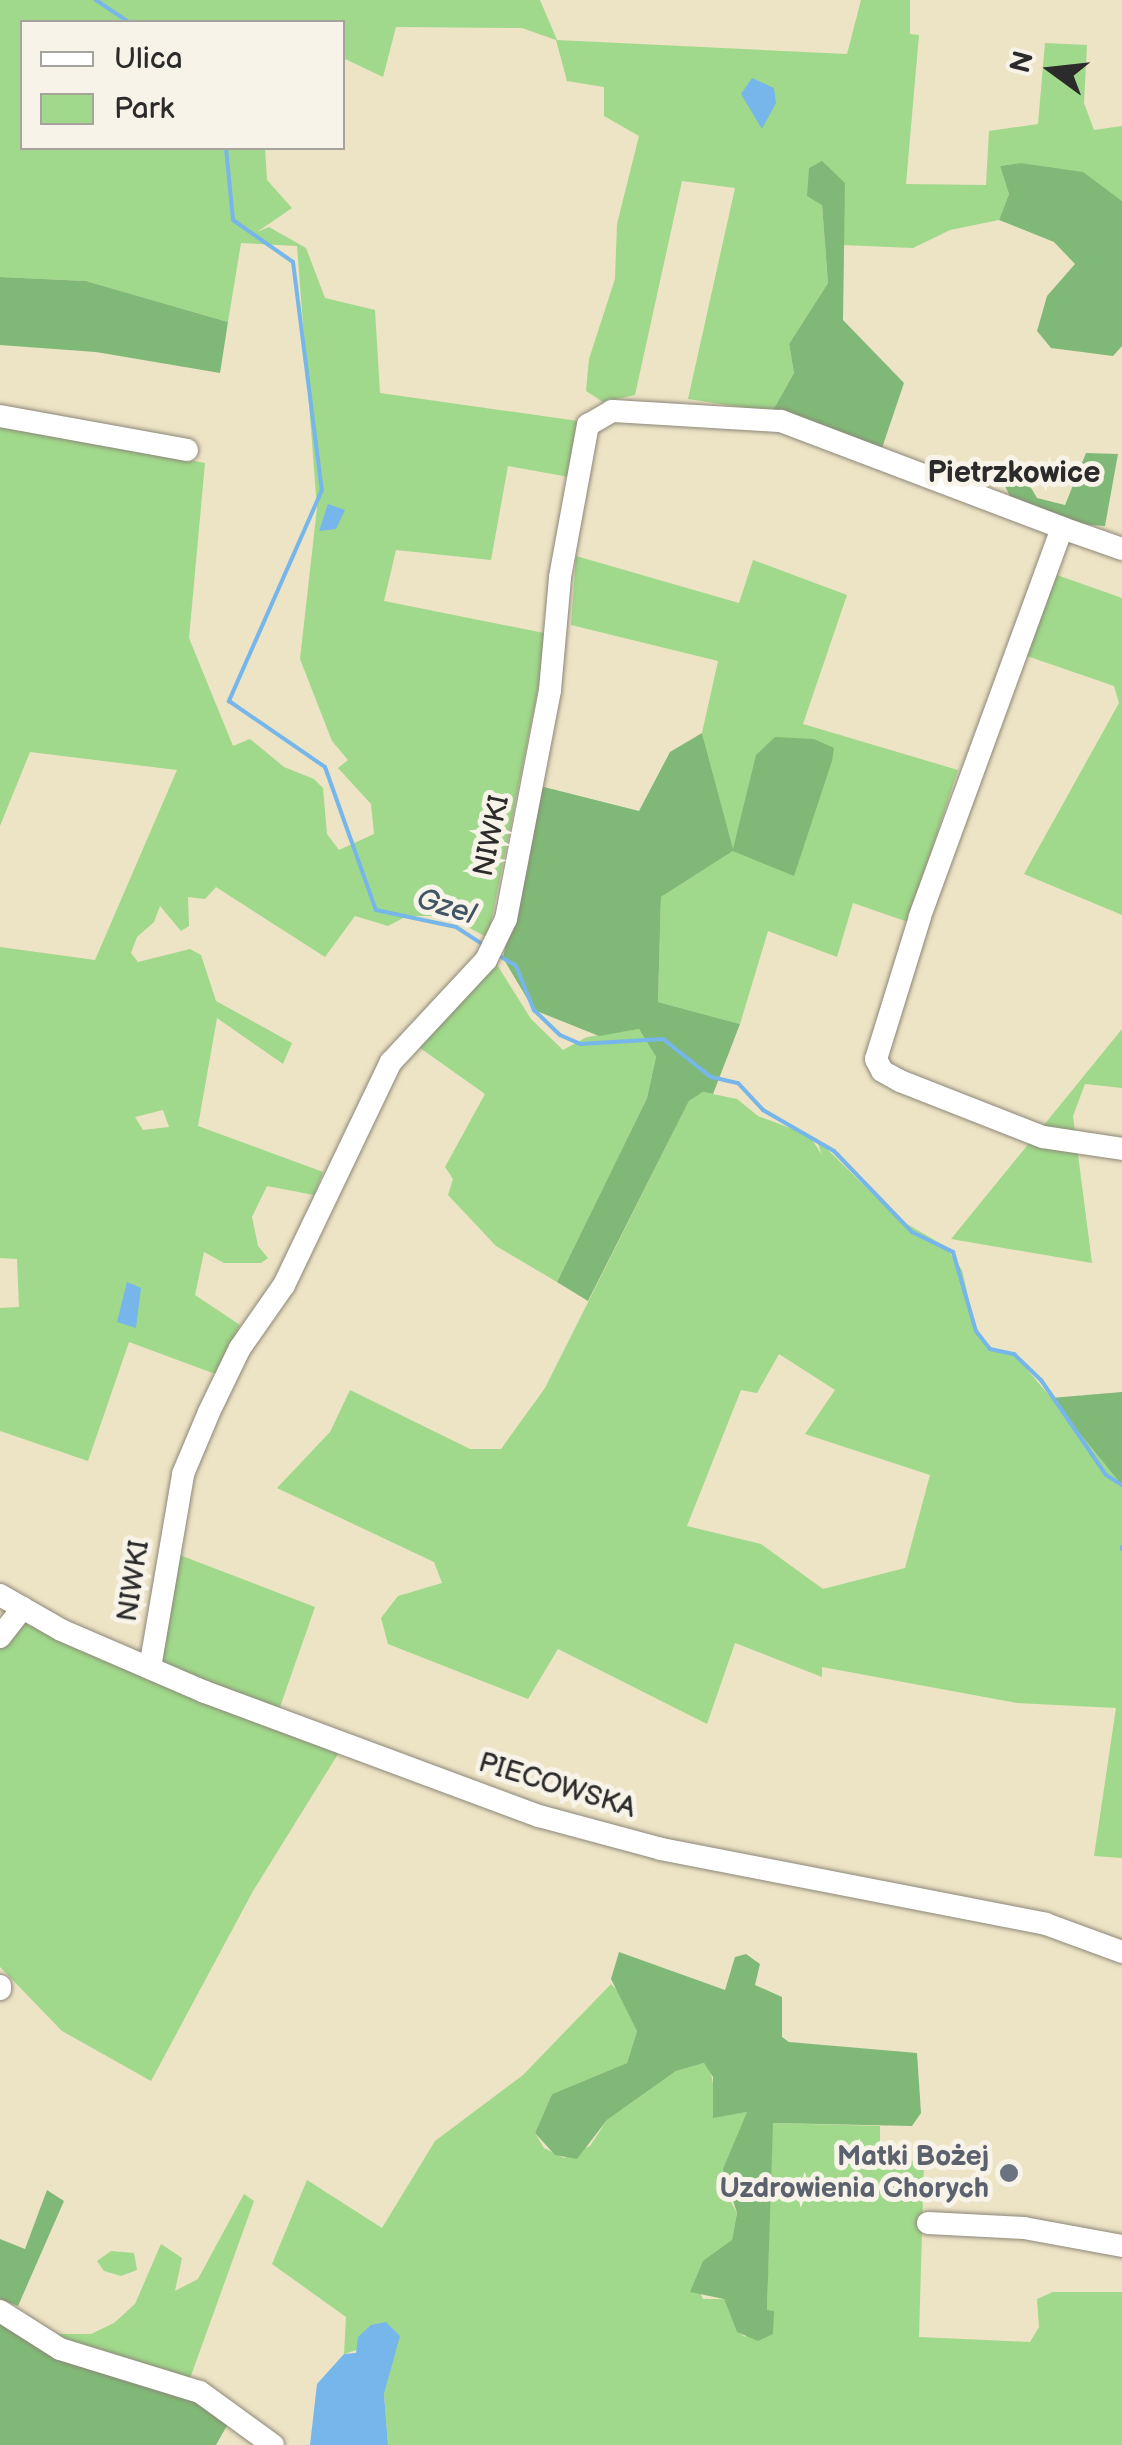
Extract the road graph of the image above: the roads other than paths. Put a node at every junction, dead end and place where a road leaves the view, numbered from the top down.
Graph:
1 (0, 416) edge
2 (187, 450) dead end
3 (1062, 528) junction
4 (1122, 549) edge
5 (1122, 1149) edge
6 (0, 1596) edge
7 (23, 1608) junction
8 (0, 1637) edge
9 (150, 1668) junction
10 (1122, 1952) edge
11 (928, 2223) dead end
12 (1122, 2246) edge
13 (0, 2311) edge
14 (273, 2445) edge

1 - 2 street
3 - 4 street, NIWKI
3 - 5 street
3 - 9 street, NIWKI
6 - 7 street, PIECOWSKA
7 - 8 street
7 - 9 street, PIECOWSKA
9 - 10 street, PIECOWSKA
11 - 12 street
13 - 14 street

